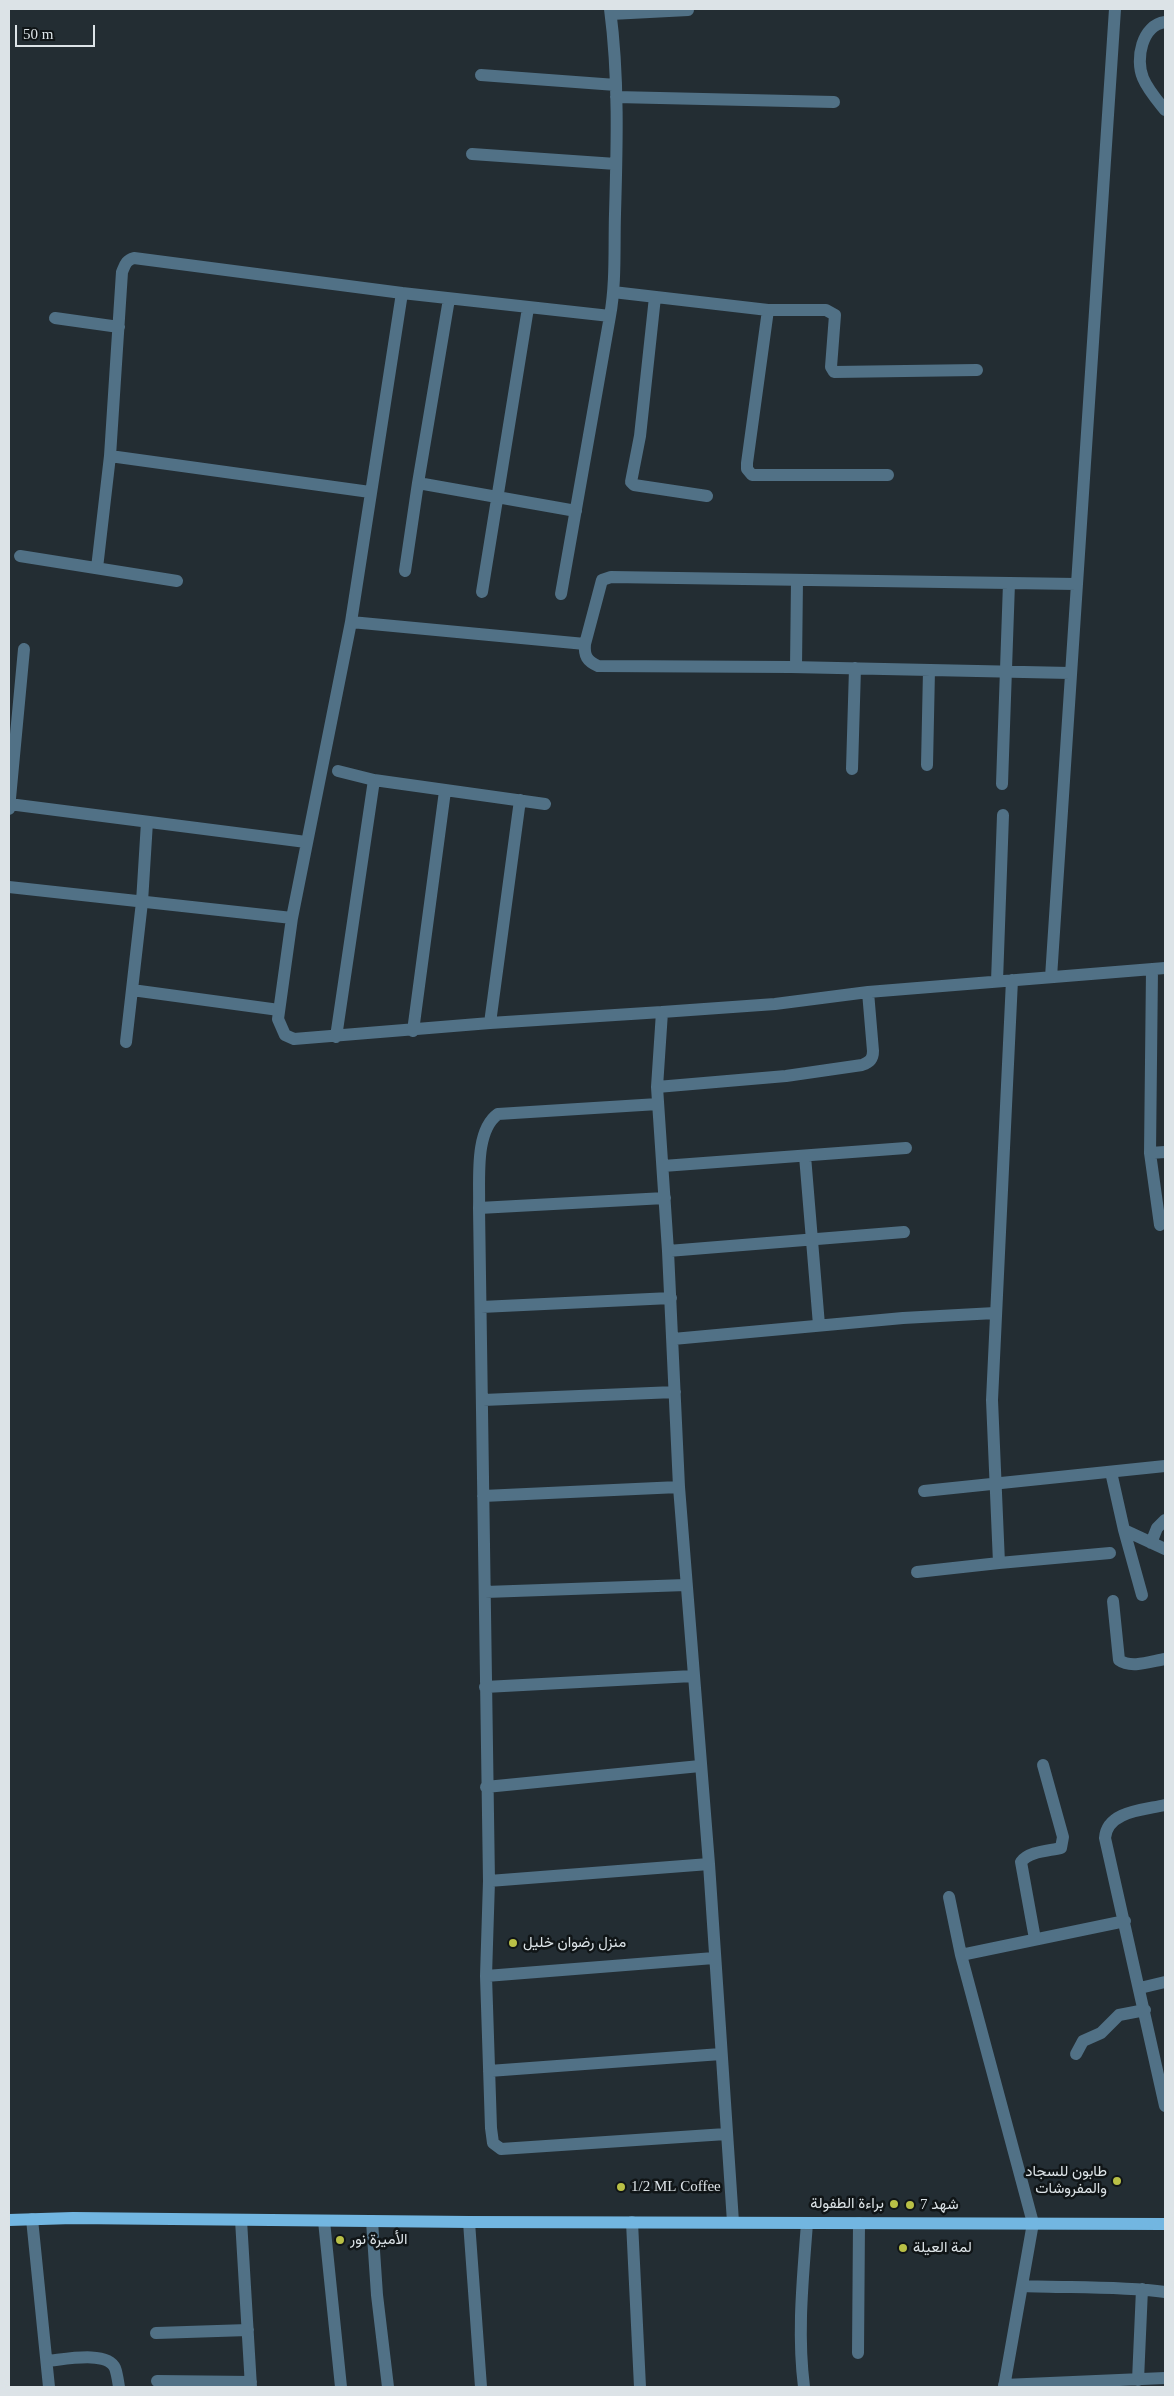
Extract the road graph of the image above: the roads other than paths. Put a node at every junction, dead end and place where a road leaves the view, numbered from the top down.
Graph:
1 (1115, 9) edge
2 (688, 10) edge
3 (611, 11) edge
4 (1165, 22) edge
5 (481, 75) dead end
6 (616, 91) junction
7 (834, 102) dead end
8 (1165, 110) edge
9 (472, 154) dead end
10 (616, 164) junction
11 (613, 292) junction
12 (402, 293) junction
13 (655, 297) junction
14 (450, 299) junction
15 (528, 308) junction
16 (768, 310) junction
17 (610, 316) junction
18 (55, 318) dead end
19 (118, 327) junction
20 (977, 370) dead end
21 (110, 456) junction
22 (888, 475) dead end
23 (418, 483) junction
24 (370, 492) junction
25 (707, 496) dead end
26 (497, 497) junction
27 (576, 511) junction
28 (20, 556) dead end
29 (97, 568) junction
30 (405, 571) dead end
31 (797, 580) junction
32 (176, 581) dead end
33 (1009, 583) junction
34 (1076, 584) junction
35 (482, 592) dead end
36 (562, 594) dead end
37 (351, 622) junction
38 (585, 644) junction
39 (24, 649) dead end
40 (796, 667) junction
41 (855, 668) junction
42 (929, 670) junction
43 (1005, 672) junction
44 (1070, 673) junction
45 (927, 765) dead end
46 (852, 769) dead end
47 (338, 771) dead end
48 (374, 780) junction
49 (1002, 784) dead end
50 (445, 791) junction
51 (520, 800) junction
52 (9, 804) edge
53 (545, 804) dead end
54 (9, 809) edge
55 (1003, 815) dead end
56 (147, 822) junction
57 (306, 842) junction
58 (9, 887) edge
59 (142, 902) junction
60 (292, 918) junction
61 (1159, 968) edge
62 (1051, 977) junction
63 (1012, 980) junction
64 (997, 981) junction
65 (132, 990) junction
66 (868, 992) junction
67 (279, 1010) junction
68 (662, 1012) junction
69 (490, 1023) junction
70 (413, 1031) junction
71 (336, 1037) junction
72 (126, 1042) dead end
73 (657, 1087) junction
74 (658, 1104) junction
75 (906, 1148) dead end
76 (1150, 1152) junction
77 (1165, 1152) edge
78 (805, 1156) junction
79 (662, 1166) junction
80 (665, 1198) junction
81 (479, 1208) junction
82 (1160, 1225) dead end
83 (904, 1232) dead end
84 (812, 1240) junction
85 (668, 1251) junction
86 (671, 1298) junction
87 (481, 1307) junction
88 (995, 1313) junction
89 (819, 1325) junction
90 (673, 1339) junction
91 (676, 1392) junction
92 (483, 1400) junction
93 (1165, 1466) edge
94 (1111, 1472) junction
95 (996, 1483) junction
96 (679, 1487) junction
97 (924, 1491) dead end
98 (483, 1496) junction
99 (1165, 1520) edge
100 (1124, 1530) junction
101 (1151, 1543) junction
102 (1165, 1549) edge
103 (1110, 1553) dead end
104 (1000, 1563) junction
105 (918, 1572) dead end
106 (686, 1585) junction
107 (485, 1592) junction
108 (1142, 1595) dead end
109 (1113, 1601) dead end
110 (1165, 1659) edge
111 (693, 1676) junction
112 (485, 1687) junction
113 (1043, 1765) dead end
114 (700, 1766) junction
115 (486, 1787) junction
116 (1165, 1804) edge
117 (709, 1864) junction
118 (489, 1881) junction
119 (950, 1897) dead end
120 (1125, 1921) junction
121 (1035, 1939) junction
122 (961, 1955) junction
123 (714, 1958) junction
124 (486, 1976) junction
125 (1165, 1982) edge
126 (1140, 1988) junction
127 (1145, 2010) junction
128 (721, 2054) junction
129 (1076, 2054) dead end
130 (489, 2071) junction
131 (1165, 2106) edge
132 (726, 2134) junction
133 (32, 2219) junction
134 (9, 2220) edge
135 (241, 2220) junction
136 (324, 2221) junction
137 (372, 2221) junction
138 (469, 2222) junction
139 (632, 2222) junction
140 (733, 2222) junction
141 (807, 2223) junction
142 (859, 2223) junction
143 (1033, 2223) junction
144 (1165, 2224) edge
145 (1023, 2286) junction
146 (1142, 2289) junction
147 (1165, 2292) edge
148 (248, 2330) junction
149 (156, 2333) dead end
150 (858, 2352) dead end
151 (47, 2361) junction
152 (1165, 2378) edge
153 (1138, 2380) junction
154 (157, 2381) dead end
155 (251, 2385) edge
156 (1004, 2386) edge
157 (49, 2387) edge
158 (119, 2387) edge
159 (341, 2387) edge
160 (388, 2387) edge
161 (481, 2387) edge
162 (640, 2387) edge
163 (804, 2387) edge

1 - 34 street
2 - 3 street
3 - 6 street
4 - 8 street
5 - 6 street
6 - 7 street
6 - 10 street
9 - 10 street
10 - 11 street
11 - 13 street
11 - 17 street
12 - 14 street
12 - 19 street
12 - 24 street
13 - 16 street
13 - 25 street
14 - 15 street
14 - 23 street
15 - 17 street
15 - 26 street
16 - 20 street
16 - 22 street
17 - 27 street
18 - 19 street
19 - 21 street
21 - 24 street
21 - 29 street
23 - 26 street
23 - 30 street
24 - 37 street
26 - 27 street
26 - 35 street
27 - 36 street
28 - 29 street
29 - 32 street
31 - 33 street
31 - 38 street
31 - 40 street
33 - 34 street
33 - 43 street
34 - 44 street
37 - 38 street
37 - 57 street
38 - 40 street
39 - 52 street
40 - 41 street
41 - 42 street
41 - 46 street
42 - 43 street
42 - 45 street
43 - 44 street
43 - 49 street
44 - 62 street
47 - 48 street
48 - 50 street
48 - 71 street
50 - 51 street
50 - 70 street
51 - 53 street
51 - 69 street
52 - 54 street
52 - 56 street
55 - 64 street
56 - 57 street
56 - 59 street
57 - 60 street
58 - 59 street
59 - 60 street
59 - 65 street
60 - 67 street
61 - 62 street
61 - 76 street
62 - 63 street
63 - 64 street
63 - 88 street
64 - 66 street
65 - 67 street
65 - 72 street
66 - 68 street
66 - 73 street
67 - 71 street
68 - 69 street
68 - 73 street
69 - 70 street
70 - 71 street
73 - 74 street
74 - 79 street
74 - 81 street
75 - 78 street
76 - 77 street
76 - 82 street
78 - 79 street
78 - 84 street
79 - 80 street
80 - 81 street
80 - 85 street
81 - 87 street
83 - 84 street
84 - 85 street
84 - 89 street
85 - 86 street
86 - 87 street
86 - 90 street
87 - 92 street
88 - 89 street
88 - 95 street
89 - 90 street
90 - 91 street
91 - 92 street
91 - 96 street
92 - 98 street
93 - 94 street
94 - 95 street
94 - 100 street
95 - 97 street
95 - 104 street
96 - 98 street
96 - 106 street
98 - 107 street
99 - 101 street
100 - 101 street
100 - 108 street
101 - 102 street
103 - 104 street
104 - 105 street
106 - 107 street
106 - 111 street
107 - 112 street
109 - 110 street
111 - 112 street
111 - 114 street
112 - 115 street
113 - 121 street
114 - 115 street
114 - 117 street
115 - 118 street
116 - 120 street
117 - 118 street
117 - 123 street
118 - 124 street
119 - 122 street
120 - 121 street
120 - 126 street
121 - 122 street
122 - 143 street
123 - 124 street
123 - 128 street
124 - 130 street
125 - 126 street
126 - 127 street
127 - 129 street
127 - 131 street
128 - 130 street
128 - 132 street
130 - 132 street
132 - 140 street
133 - 134 main road
133 - 135 main road
133 - 151 street
135 - 136 main road
135 - 148 street
136 - 137 main road
136 - 159 street
137 - 138 main road
137 - 160 street
138 - 139 main road
138 - 161 street
139 - 140 main road
139 - 162 street
140 - 141 main road
141 - 142 main road
141 - 163 street
142 - 143 main road
142 - 150 street
143 - 144 main road
143 - 145 street
145 - 146 street
145 - 156 street
146 - 147 street
146 - 153 street
148 - 149 street
148 - 155 street
151 - 157 street
151 - 158 street
152 - 153 street
153 - 156 street
154 - 155 street

